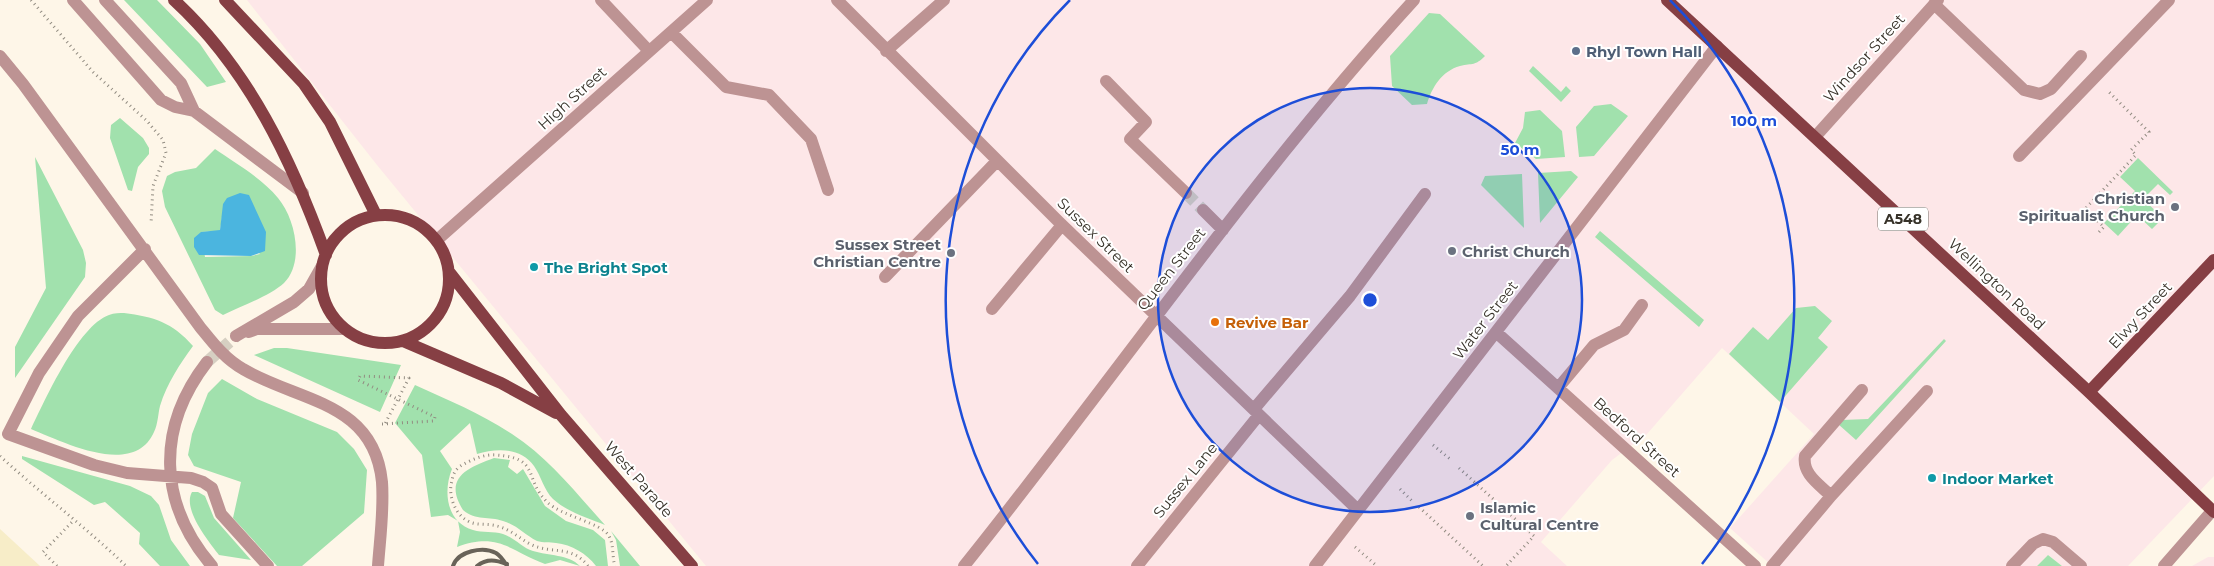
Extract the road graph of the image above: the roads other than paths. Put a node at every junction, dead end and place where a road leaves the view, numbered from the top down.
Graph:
1 (73, 0) edge
2 (105, 0) edge
3 (174, 0) edge
4 (224, 0) edge
5 (601, 0) edge
6 (707, 0) edge
7 (837, 0) edge
8 (944, 0) edge
9 (1414, 0) edge
10 (1667, 0) edge
11 (2168, 0) edge
12 (1936, 2) edge
13 (671, 32) junction
14 (1717, 46) junction
15 (886, 51) junction
16 (649, 52) junction
17 (0, 56) edge
18 (2081, 56) dead end
19 (1106, 81) dead end
20 (194, 111) junction
21 (1815, 137) junction
22 (2019, 156) dead end
23 (997, 161) junction
24 (828, 190) dead end
25 (303, 193) junction
26 (1186, 193) tunnel mouth
27 (1425, 194) dead end
28 (1203, 210) tunnel mouth
29 (376, 215) junction
30 (1062, 225) junction
31 (1223, 230) junction
32 (437, 240) junction
33 (145, 249) junction
34 (324, 260) junction
35 (2214, 260) edge
36 (450, 273) junction
37 (885, 277) dead end
38 (1642, 305) dead end
39 (992, 309) dead end
40 (1155, 316) junction
41 (344, 329) junction
42 (1497, 333) junction
43 (403, 341) junction
44 (207, 362) tunnel mouth
45 (1558, 388) junction
46 (1862, 390) dead end
47 (1927, 391) dead end
48 (2089, 392) junction
49 (1256, 412) junction
50 (561, 415) junction
51 (4, 431) edge
52 (170, 476) junction
53 (1831, 496) junction
54 (1358, 510) junction
55 (2213, 511) edge
56 (212, 566) edge
57 (268, 566) edge
58 (378, 566) edge
59 (692, 566) edge
60 (964, 566) edge
61 (1137, 566) edge
62 (1315, 566) edge
63 (1755, 566) edge
64 (1772, 566) edge
65 (2012, 566) edge
66 (2081, 566) edge
67 (2164, 566) edge

1 - 20 street
2 - 20 street
3 - 25 main road
4 - 29 main road
5 - 16 street
6 - 13 street, High Street
7 - 15 street, Sussex Street
8 - 15 street
9 - 31 street, Queen Street
10 - 14 main road, Wellington Road / A548
11 - 22 street
12 - 18 street
12 - 21 street, Windsor Street
13 - 16 street, High Street
13 - 24 street
14 - 21 main road, Wellington Road / A548
14 - 42 street, Water Street
15 - 23 street, Sussex Street
16 - 32 street, High Street
17 - 33 street
19 - 26 street
20 - 25 street
21 - 48 main road, Wellington Road / A548
23 - 30 street, Sussex Street
23 - 37 street
25 - 34 main road
27 - 49 street, Sussex Lane
28 - 31 street
29 - 32 main road
29 - 34 main road
30 - 39 street
30 - 40 street, Sussex Street
31 - 40 street, Queen Street
32 - 36 main road
33 - 51 street
33 - 58 street
34 - 41 main road
34 - 41 street
35 - 48 main road, Elwy Street
36 - 43 main road
36 - 50 main road, West Parade
38 - 45 street
40 - 49 street, Sussex Street
40 - 60 street, Queen Street
41 - 43 main road
42 - 45 street, Bedford Street
42 - 54 street, Water Street
43 - 50 main road
44 - 52 street
45 - 63 street, Bedford Street
46 - 53 street
47 - 53 street
48 - 55 main road, Wellington Road / A548
49 - 54 street, Sussex Street
49 - 61 street, Sussex Lane
50 - 59 main road, West Parade
51 - 52 street
52 - 56 street
52 - 57 street
53 - 64 street
54 - 62 street, Water Street
55 - 67 street
65 - 66 street

